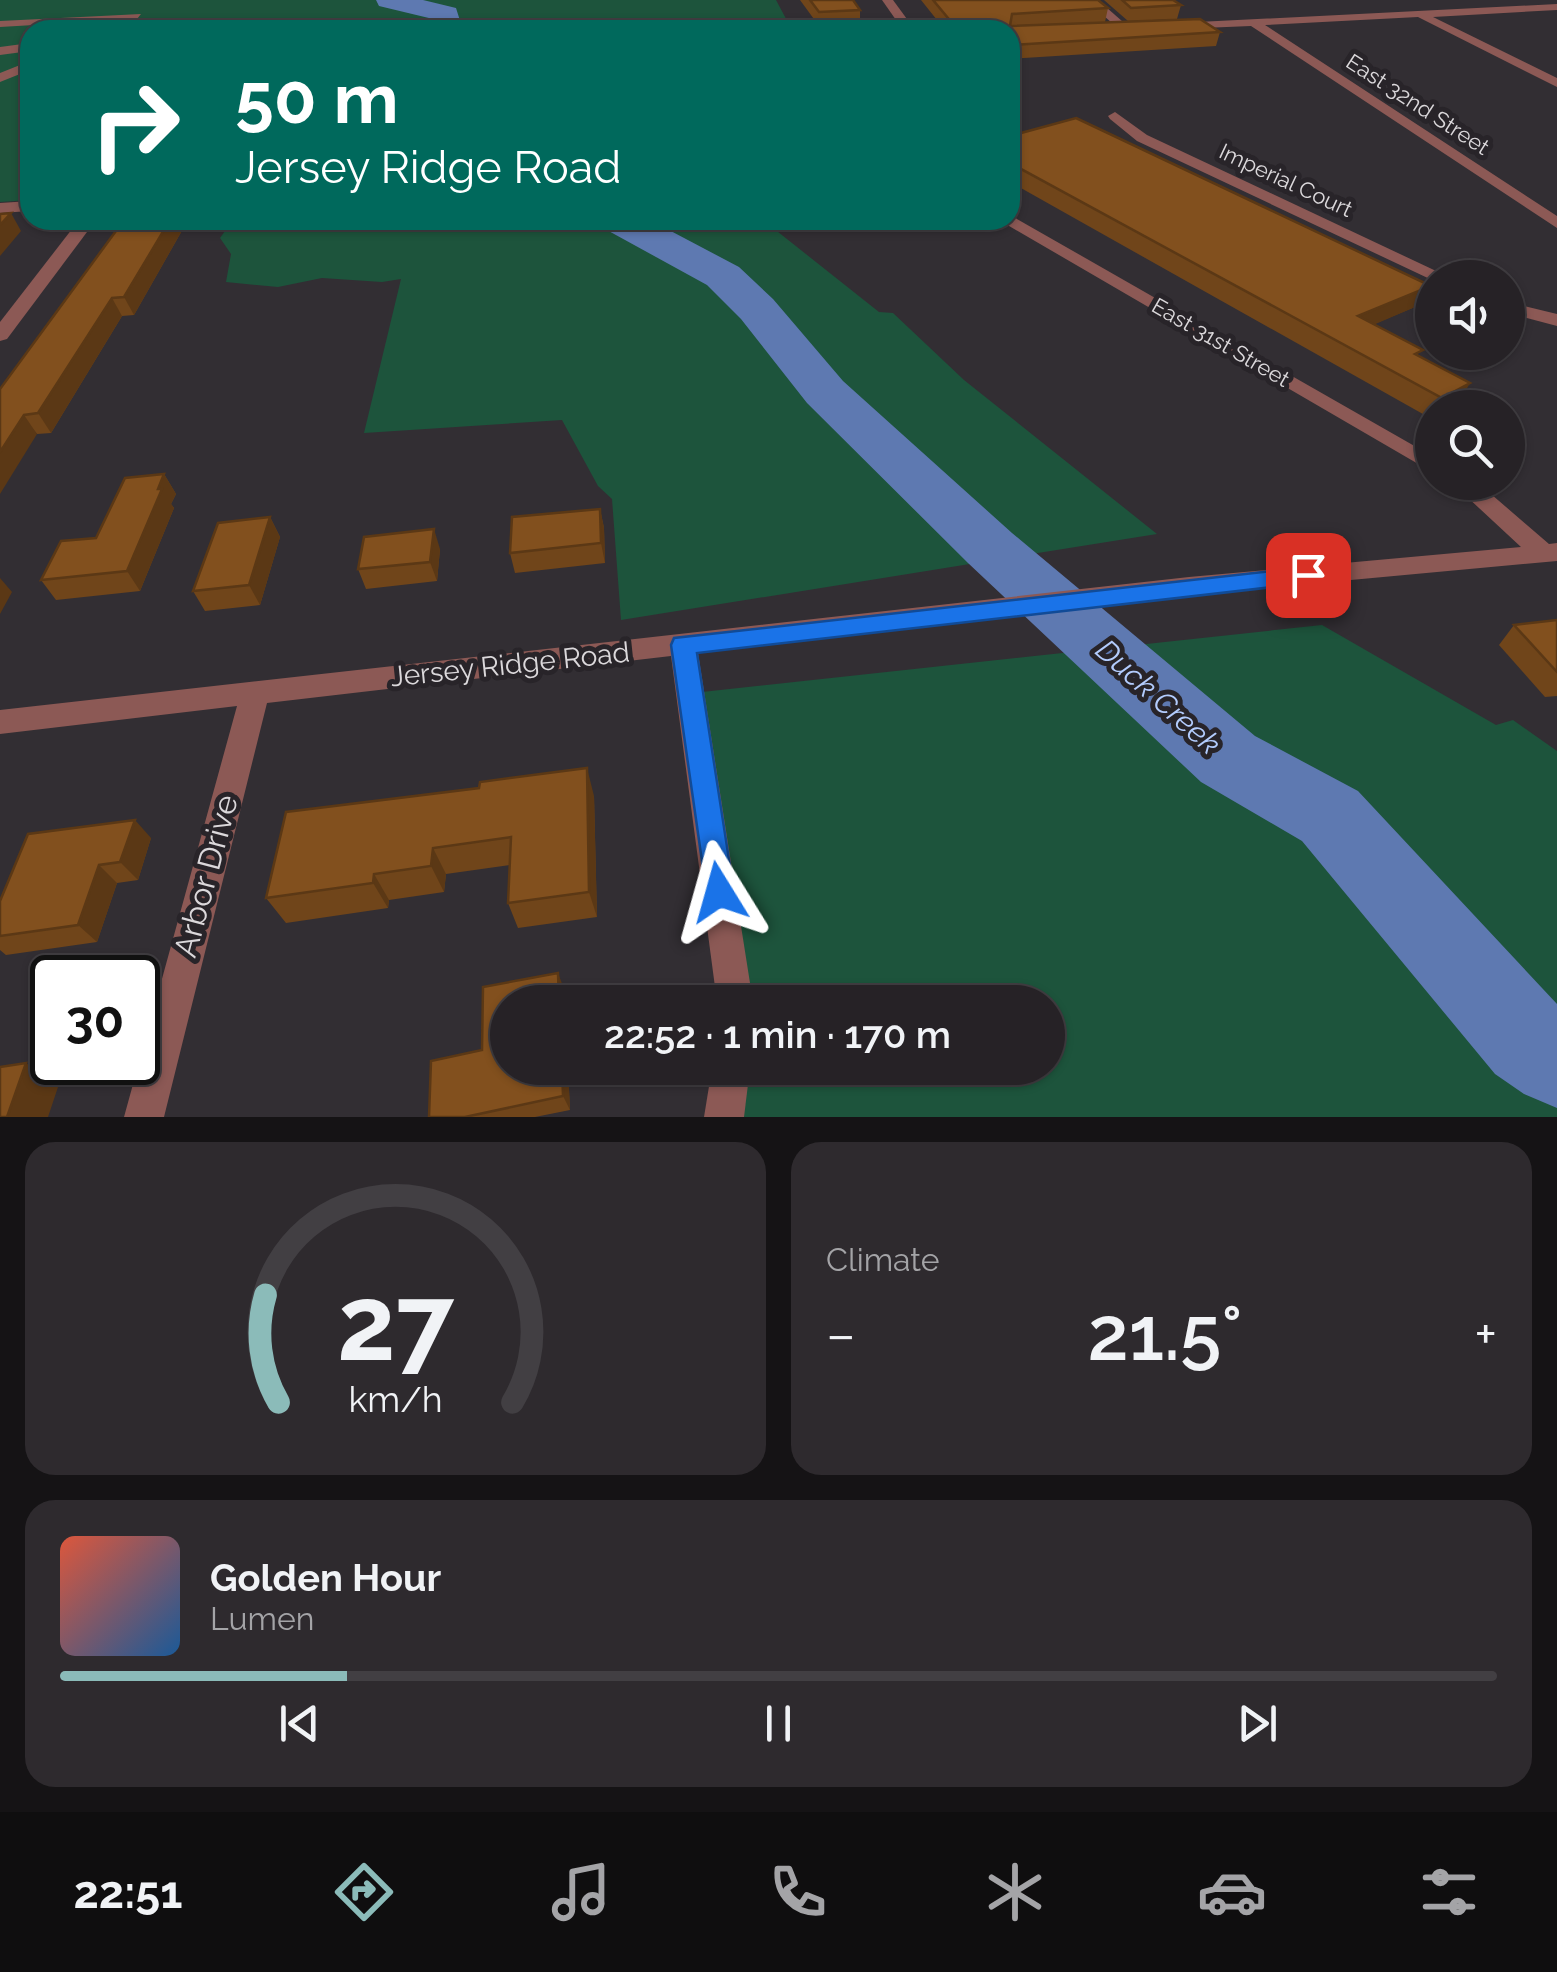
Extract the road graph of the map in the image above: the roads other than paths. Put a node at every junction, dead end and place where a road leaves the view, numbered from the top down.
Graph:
1 (1091, 0) edge
2 (1556, 3) edge
3 (154, 4) dead end
4 (1328, 9) dead end
5 (1420, 15) junction
6 (137, 16) junction
7 (1343, 18) junction
8 (68, 20) edge
9 (127, 20) edge
10 (1254, 23) junction
11 (1162, 27) edge
12 (1144, 28) edge
13 (1126, 29) junction
14 (1106, 30) edge
15 (1557, 83) edge
16 (1115, 116) dead end
17 (1557, 222) edge
18 (1020, 226) edge
19 (80, 230) edge
20 (1415, 265) edge
21 (1525, 312) edge
22 (1557, 320) edge
23 (0, 335) edge
24 (1415, 456) edge
25 (1485, 500) edge
26 (1551, 553) edge
27 (683, 645) junction
28 (254, 693) junction
29 (0, 722) edge
30 (733, 985) edge
31 (729, 1085) edge
32 (144, 1117) edge
33 (724, 1117) edge

1 - 13 street
2 - 5 street
3 - 6 street
4 - 7 street
5 - 7 street
5 - 15 street
6 - 8 street
6 - 9 street
7 - 10 street
10 - 11 street
10 - 17 street, East 32nd Street
12 - 13 street
13 - 14 street
16 - 20 street, Imperial Court
18 - 24 street, East 31st Street
19 - 23 street
21 - 22 street
25 - 26 street
26 - 27 street, Jersey Ridge Road
27 - 28 street, Jersey Ridge Road
27 - 30 street
28 - 29 street, Jersey Ridge Road
28 - 32 street, Arbor Drive
31 - 33 street

